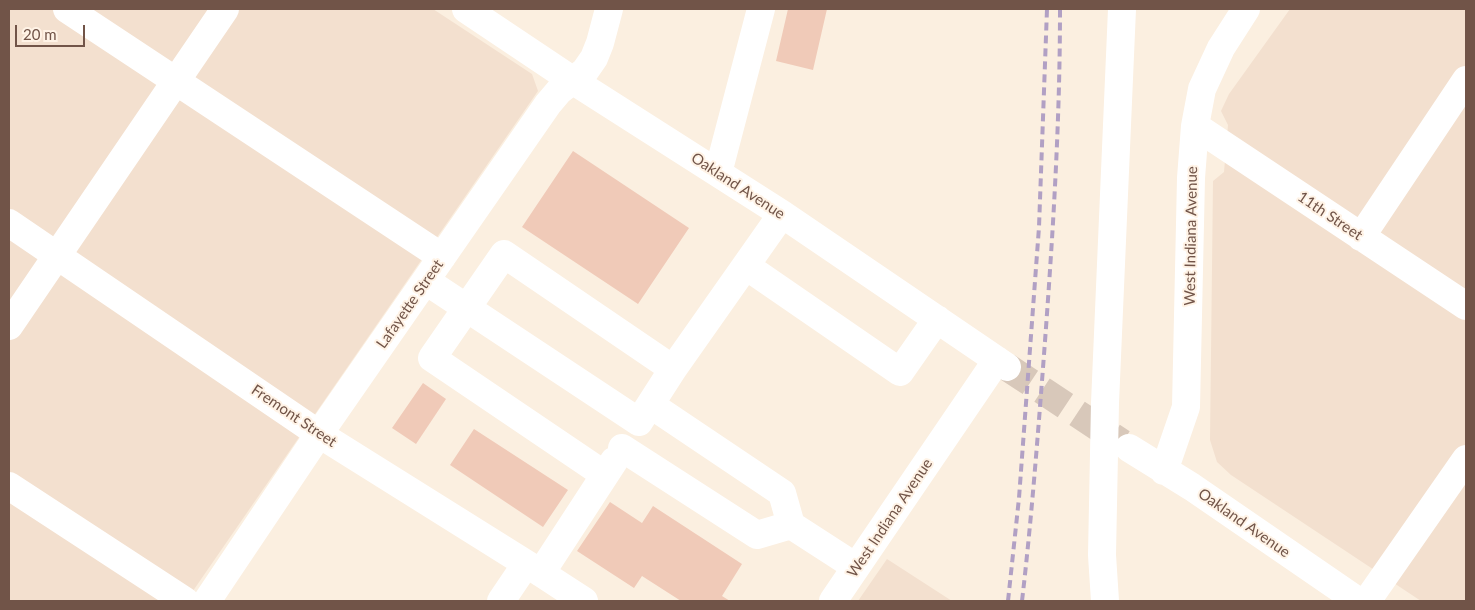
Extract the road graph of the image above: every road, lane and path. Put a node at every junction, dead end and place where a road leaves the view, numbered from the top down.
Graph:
1 (67, 9) edge
2 (225, 9) edge
3 (466, 9) edge
4 (609, 9) edge
5 (761, 9) edge
6 (1122, 9) edge
7 (1246, 9) edge
8 (176, 80) junction
9 (572, 80) junction
10 (1466, 80) edge
11 (1195, 126) junction
12 (718, 173) junction
13 (782, 214) junction
14 (9, 223) edge
15 (1361, 237) junction
16 (56, 254) junction
17 (442, 257) junction
18 (746, 266) junction
19 (426, 281) junction
20 (1466, 306) edge
21 (466, 308) junction
22 (937, 319) junction
23 (9, 326) edge
24 (1002, 363) joint
25 (673, 370) junction
26 (645, 414) junction
27 (319, 434) junction
28 (622, 448) junction
29 (1129, 448) tunnel mouth
30 (1466, 459) edge
31 (1164, 471) junction
32 (605, 475) junction
33 (9, 486) edge
34 (791, 525) junction
35 (856, 567) junction
36 (534, 568) junction
37 (185, 601) edge
38 (206, 601) edge
39 (501, 601) edge
40 (584, 601) edge
41 (833, 601) edge
42 (1105, 601) edge
43 (1358, 601) edge
44 (1366, 601) edge

1 - 8 street
2 - 8 street
3 - 9 street, Oakland Avenue
4 - 9 street, Lafayette Street
5 - 12 street
6 - 42 street
7 - 11 street, West Indiana Avenue
8 - 16 street
8 - 17 street
9 - 12 street, Oakland Avenue
9 - 17 street, Lafayette Street
10 - 15 street
11 - 15 street, 11th Street
11 - 31 street, West Indiana Avenue
12 - 13 street, Oakland Avenue
13 - 18 street
13 - 22 street, Oakland Avenue
14 - 16 street, Fremont Street
15 - 20 street, 11th Street
16 - 23 street
16 - 27 street, Fremont Street
17 - 19 street, Lafayette Street
18 - 22 street
18 - 25 street
19 - 21 street
19 - 27 street, Lafayette Street
21 - 25 street
21 - 26 street
21 - 32 street
22 - 24 street, Oakland Avenue
24 - 35 street, West Indiana Avenue
25 - 26 street
26 - 28 street
26 - 34 street
27 - 36 street, Fremont Street
27 - 38 street, Lafayette Street
28 - 32 street
28 - 34 street
29 - 31 street, Oakland Avenue
30 - 44 street
31 - 43 street, Oakland Avenue
32 - 36 street
33 - 37 street
34 - 35 street
35 - 41 street, West Indiana Avenue
36 - 39 street
36 - 40 street, Fremont Street

